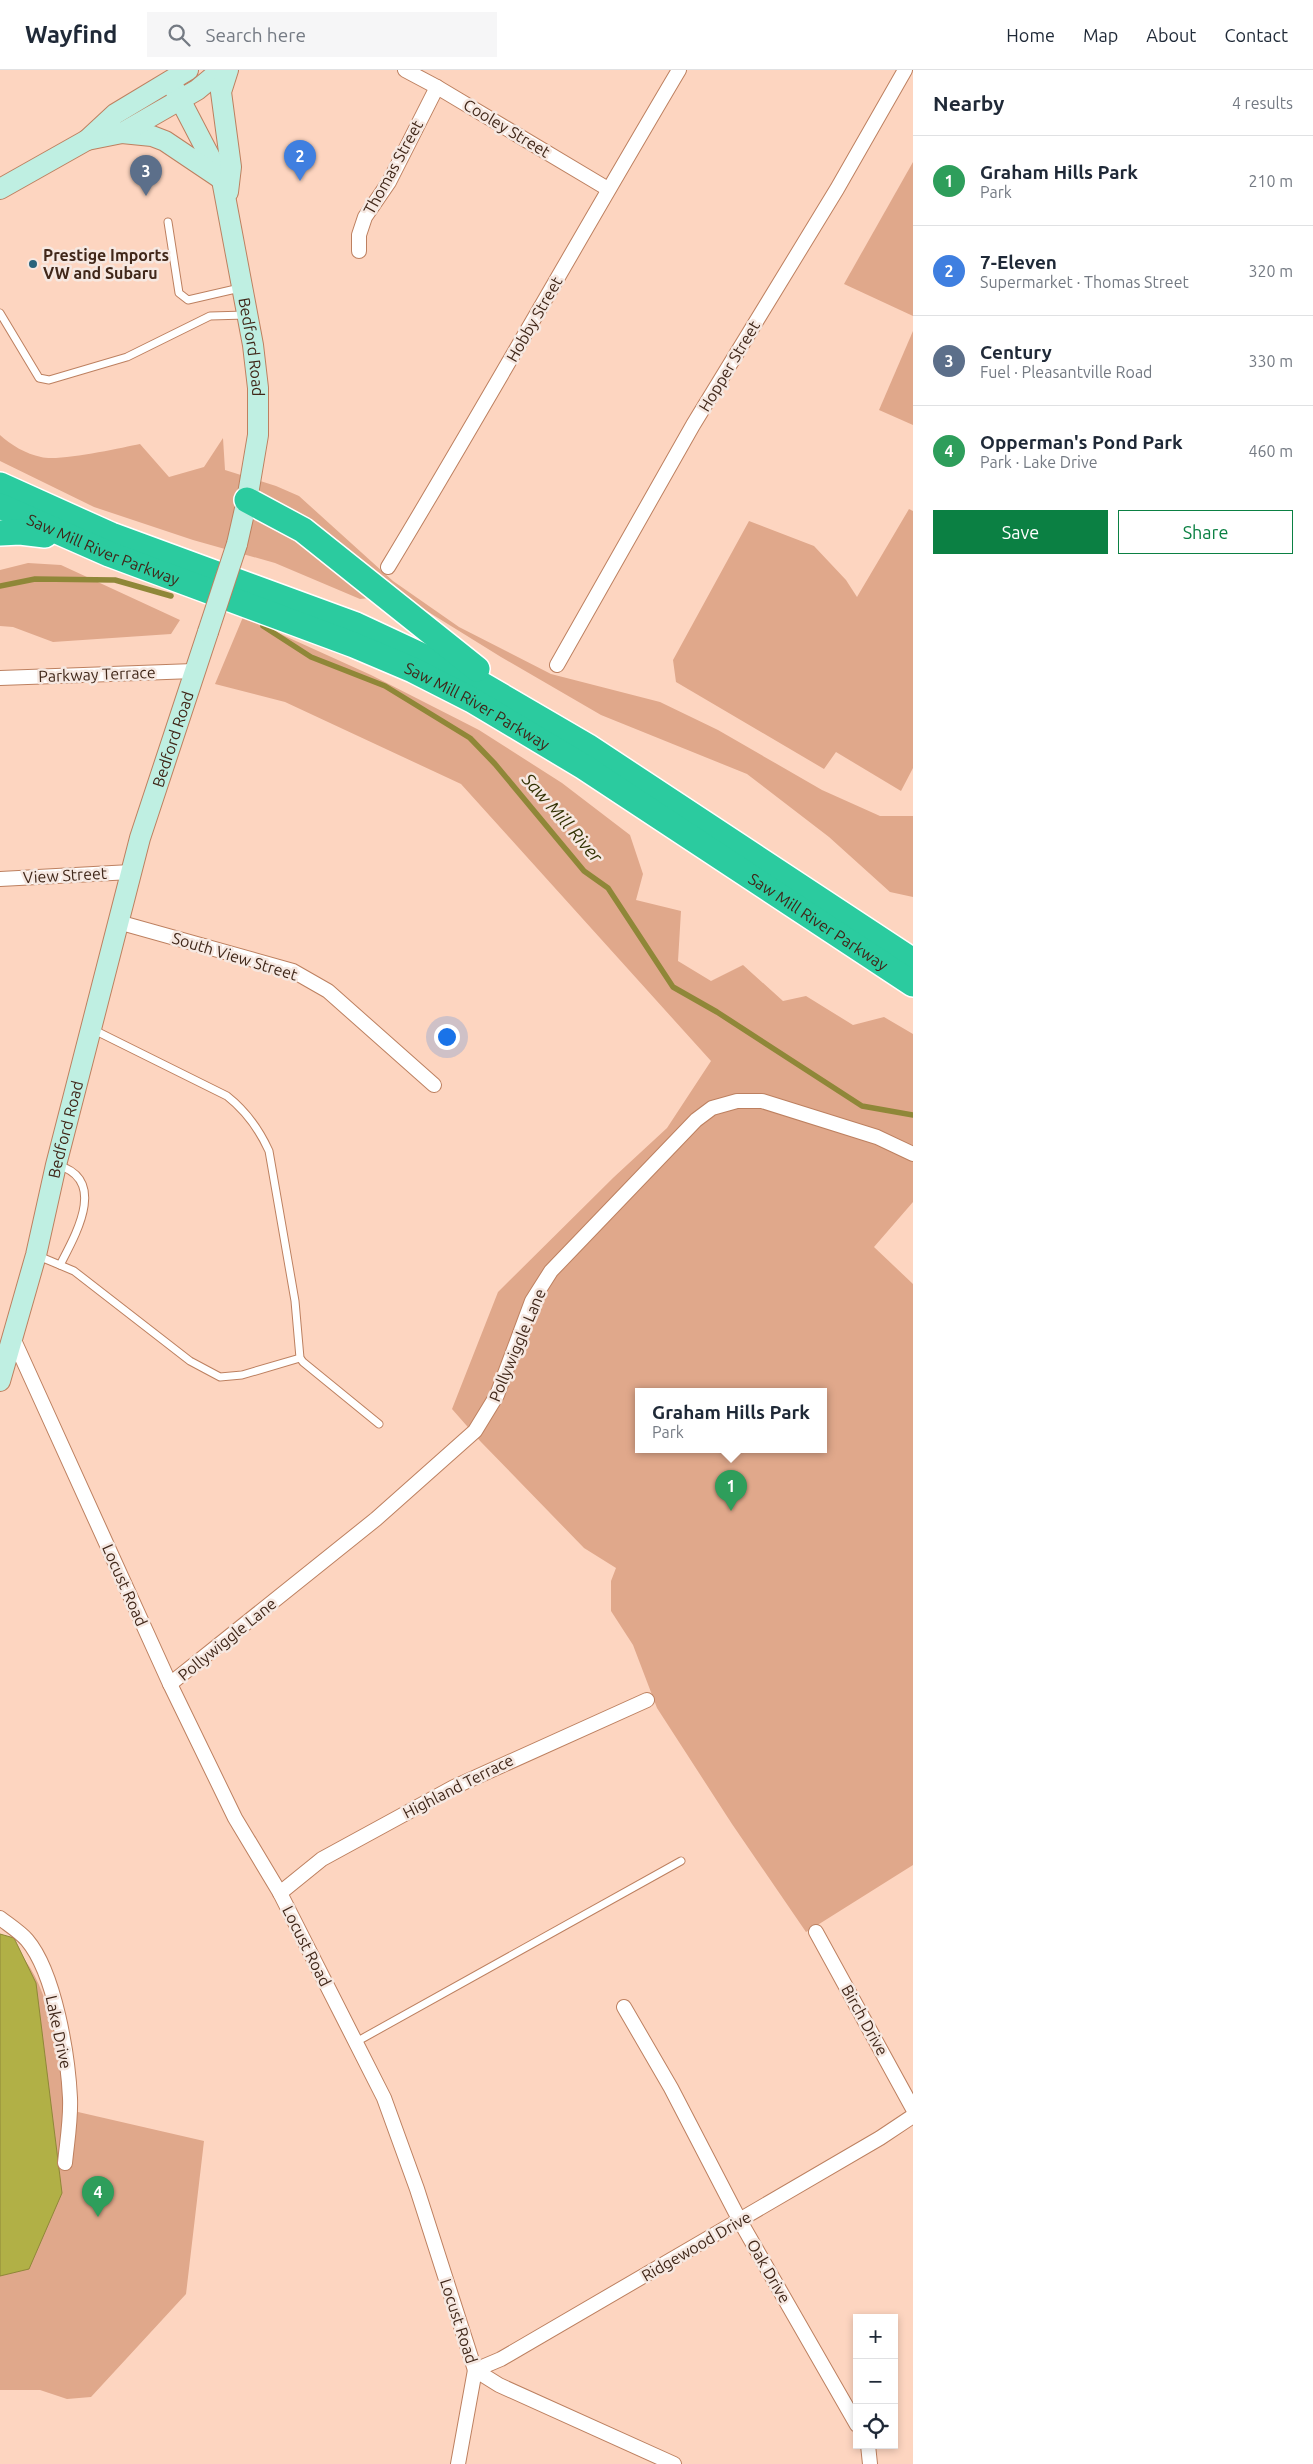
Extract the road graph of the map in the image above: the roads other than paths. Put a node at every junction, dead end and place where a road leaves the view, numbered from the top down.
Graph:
1 (188, 70) edge
2 (221, 70) edge
3 (228, 70) edge
4 (405, 70) edge
5 (679, 70) edge
6 (905, 70) edge
7 (171, 82) junction
8 (437, 87) junction
9 (179, 100) junction
10 (122, 132) junction
11 (87, 140) junction
12 (224, 188) junction
13 (0, 189) edge
14 (608, 189) junction
15 (168, 222) dead end
16 (359, 251) dead end
17 (243, 287) junction
18 (0, 313) edge
19 (248, 315) junction
20 (0, 485) edge
21 (247, 500) junction
22 (0, 506) edge
23 (0, 533) edge
24 (80, 542) junction
25 (388, 567) dead end
26 (557, 665) dead end
27 (194, 670) junction
28 (0, 678) edge
29 (532, 712) junction
30 (131, 872) junction
31 (0, 879) edge
32 (118, 922) junction
33 (913, 961) edge
34 (913, 984) edge
35 (91, 1029) junction
36 (434, 1085) dead end
37 (913, 1154) edge
38 (56, 1165) junction
39 (36, 1255) junction
40 (60, 1264) junction
41 (13, 1338) junction
42 (300, 1358) junction
43 (0, 1381) edge
44 (379, 1424) dead end
45 (170, 1684) junction
46 (647, 1700) dead end
47 (681, 1861) dead end
48 (280, 1893) junction
49 (0, 1918) edge
50 (816, 1932) dead end
51 (624, 2007) dead end
52 (356, 2042) junction
53 (913, 2109) edge
54 (913, 2116) edge
55 (65, 2164) dead end
56 (740, 2220) junction
57 (475, 2370) junction
58 (853, 2418) edge
59 (868, 2449) edge
60 (458, 2464) edge
61 (674, 2464) edge
62 (870, 2464) edge

1 - 7 main road
2 - 9 main road
3 - 12 main road
4 - 8 street, Cooley Street
5 - 14 street, Hobby Street
6 - 26 street, Hopper Street
7 - 9 main road, Bedford Road
7 - 11 main road
8 - 14 street, Cooley Street
8 - 16 street, Thomas Street
9 - 10 main road
9 - 12 main road, Bedford Road
10 - 11 main road
10 - 12 main road
11 - 13 main road
12 - 17 main road, Bedford Road
14 - 25 street, Hobby Street
15 - 17 lane
17 - 19 main road, Bedford Road
18 - 19 lane
19 - 21 main road, Bedford Road
20 - 29 highway, Saw Mill River Parkway
21 - 27 main road, Bedford Road, bridge
21 - 29 highway
22 - 24 highway, Saw Mill River Parkway
23 - 24 highway
24 - 34 highway, Saw Mill River Parkway
27 - 28 street, Parkway Terrace
27 - 30 main road, Bedford Road
29 - 33 highway, Saw Mill River Parkway
30 - 31 street, View Street
30 - 32 main road, Bedford Road
32 - 35 main road, Bedford Road
32 - 36 street, South View Street
35 - 38 main road, Bedford Road
35 - 42 lane
37 - 45 street, Pollywiggle Lane
38 - 39 main road, Bedford Road
38 - 40 lane
39 - 40 lane
39 - 41 main road, Bedford Road
40 - 42 lane
41 - 43 main road, Bedford Road
41 - 45 street, Locust Road
42 - 44 lane
45 - 48 street, Locust Road
46 - 48 street, Highland Terrace
47 - 52 lane
48 - 52 street, Locust Road
49 - 55 street, Lake Drive
50 - 53 street, Birch Drive
51 - 56 street, Oak Drive
52 - 57 street, Locust Road
54 - 56 street, Ridgewood Drive
56 - 57 street, Ridgewood Drive
56 - 58 street, Oak Drive
57 - 60 street
57 - 61 street, Locust Road
59 - 62 street

